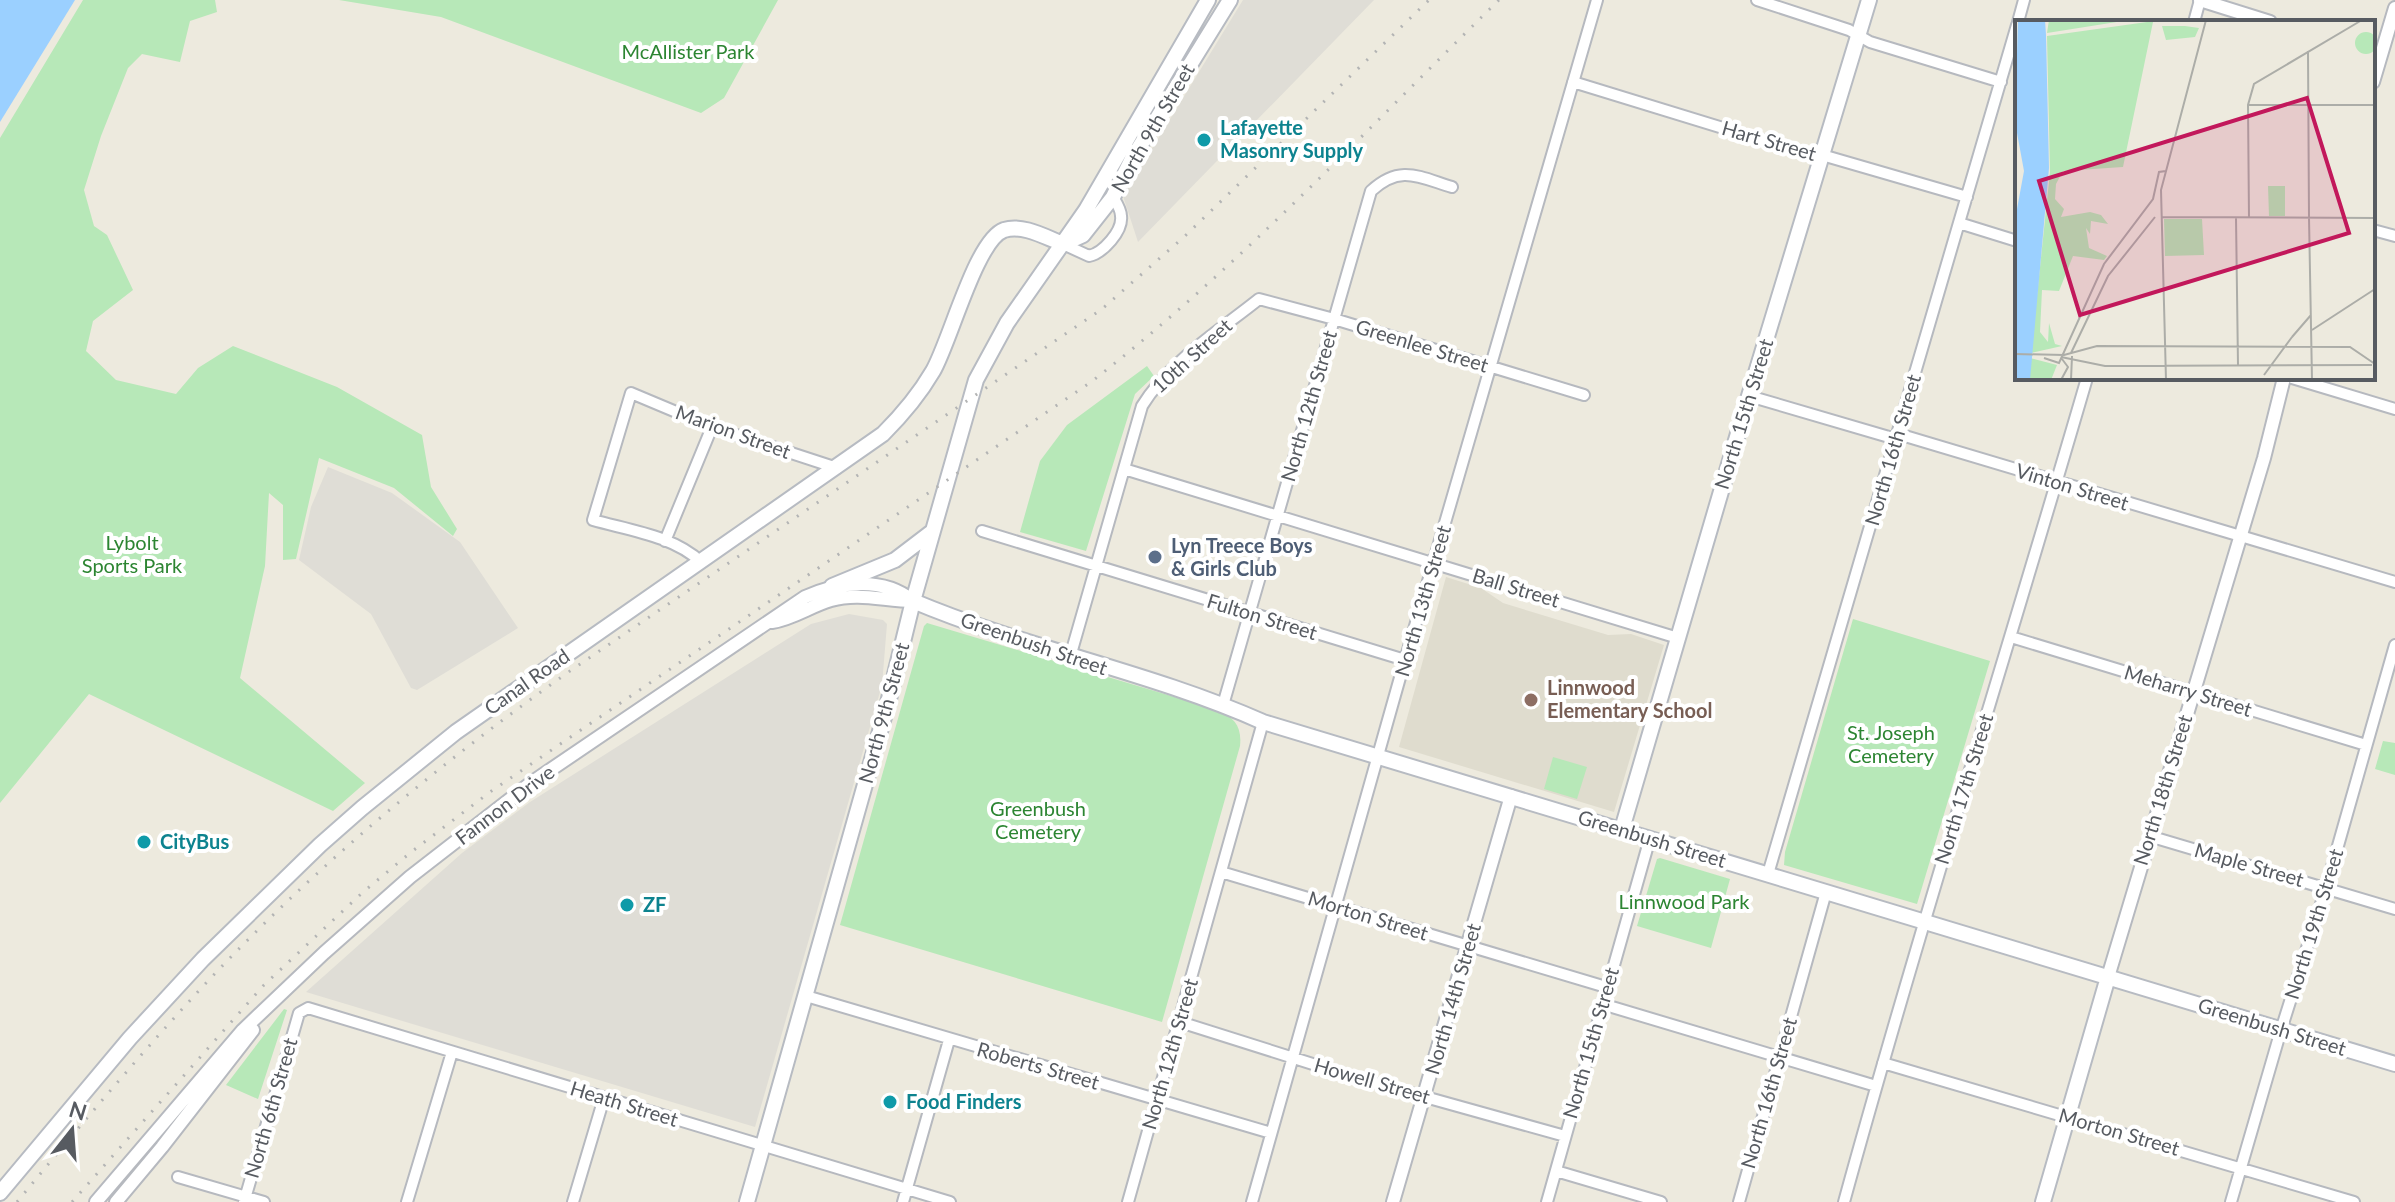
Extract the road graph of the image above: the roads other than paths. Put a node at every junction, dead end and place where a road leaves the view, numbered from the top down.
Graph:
1 (1208, 0) edge
2 (1230, 0) edge
3 (1597, 0) edge
4 (1757, 0) edge
5 (1869, 0) edge
6 (2024, 0) edge
7 (2200, 0) edge
8 (2395, 8) edge
9 (2018, 20) edge
10 (2195, 20) edge
11 (2264, 20) edge
12 (2015, 30) edge
13 (1859, 34) junction
14 (2382, 57) edge
15 (2375, 76) edge
16 (1573, 82) junction
17 (2001, 82) junction
18 (1822, 155) junction
19 (1452, 187) dead end
20 (1113, 197) junction
21 (1967, 197) junction
22 (1959, 223) junction
23 (2375, 231) edge
24 (2395, 236) edge
25 (2015, 240) edge
26 (1063, 244) junction
27 (1259, 299) joint
28 (1334, 319) junction
29 (1490, 366) junction
30 (2086, 380) edge
31 (2283, 380) edge
32 (2299, 380) edge
33 (1584, 395) dead end
34 (1749, 396) junction
35 (2395, 409) edge
36 (712, 427) junction
37 (1897, 437) junction
38 (837, 468) junction
39 (1124, 469) junction
40 (2057, 482) junction
41 (1279, 515) junction
42 (934, 531) junction
43 (982, 531) dead end
44 (2239, 538) junction
45 (665, 541) junction
46 (701, 562) junction
47 (1434, 562) junction
48 (1097, 565) junction
49 (2395, 582) edge
50 (832, 586) junction
51 (913, 601) junction
52 (1250, 613) junction
53 (772, 622) junction
54 (2011, 637) junction
55 (1678, 638) junction
56 (2395, 645) edge
57 (1070, 657) junction
58 (1405, 660) junction
59 (2192, 692) junction
60 (1223, 705) junction
61 (1263, 722) junction
62 (2366, 745) junction
63 (1378, 755) junction
64 (1511, 796) junction
65 (1622, 829) junction
66 (2149, 836) junction
67 (1650, 838) junction
68 (1221, 872) junction
69 (1768, 874) junction
70 (2326, 888) junction
71 (1826, 892) junction
72 (1337, 906) junction
73 (2395, 909) edge
74 (1924, 921) junction
75 (1467, 946) junction
76 (2108, 977) junction
77 (1606, 987) junction
78 (806, 996) junction
79 (1602, 1004) junction
80 (299, 1013) joint
81 (260, 1017) junction
82 (1180, 1022) junction
83 (2281, 1030) junction
84 (949, 1040) junction
85 (452, 1052) junction
86 (1779, 1057) junction
87 (1293, 1058) junction
88 (1883, 1063) junction
89 (2395, 1064) edge
90 (1876, 1086) junction
91 (1425, 1096) junction
92 (604, 1098) junction
93 (1156, 1101) junction
94 (2067, 1117) junction
95 (1271, 1133) junction
96 (1565, 1136) junction
97 (764, 1145) junction
98 (2240, 1168) junction
99 (1556, 1171) junction
100 (178, 1177) dead end
101 (906, 1189) junction
102 (0, 1193) edge
103 (244, 1199) edge
104 (1848, 1201) edge
105 (96, 1202) edge
106 (116, 1202) edge
107 (264, 1202) edge
108 (407, 1202) edge
109 (573, 1202) edge
110 (747, 1202) edge
111 (903, 1202) edge
112 (950, 1202) edge
113 (1128, 1202) edge
114 (1252, 1202) edge
115 (1393, 1202) edge
116 (1547, 1202) edge
117 (1661, 1202) edge
118 (1739, 1202) edge
119 (2043, 1202) edge
120 (2231, 1202) edge
121 (2354, 1202) edge

1 - 26 main road, North 9th Street
2 - 20 main road, North 9th Street
3 - 16 street, North 13th Street
4 - 13 street
5 - 13 main road, North 15th Street
6 - 9 street, North 16th Street
7 - 10 street
7 - 11 street
8 - 14 street
12 - 17 street, North 16th Street
13 - 17 street
13 - 18 main road, North 15th Street
14 - 15 street
16 - 18 street, Hart Street
16 - 29 street, North 13th Street
17 - 21 street, North 16th Street
18 - 21 street, Hart Street
18 - 34 main road, North 15th Street
19 - 28 street, North 12th Street
20 - 26 main road, North 9th Street
20 - 26 street
21 - 22 street, North 16th Street
22 - 25 street
22 - 37 street, North 16th Street
23 - 24 street
26 - 38 main road, Canal Road
26 - 42 main road, North 9th Street
27 - 28 street, Greenlee Street
27 - 39 street, 10th Street
28 - 29 street, Greenlee Street
28 - 41 street, North 12th Street
29 - 33 street, Greenlee Street
29 - 47 street, North 13th Street
30 - 40 street, North 17th Street
31 - 44 street, North 18th Street
32 - 35 street
34 - 37 street, Vinton Street
34 - 55 main road, North 15th Street
36 - 38 street, Marion Street
36 - 45 street
36 - 45 street, Marion Street
37 - 40 street, Vinton Street
37 - 69 street, North 16th Street
38 - 46 main road, Canal Road
39 - 41 street, Ball Street
39 - 48 street, 10th Street
40 - 44 street, Vinton Street
40 - 54 street, North 17th Street
41 - 47 street, Ball Street
41 - 52 street, North 12th Street
42 - 50 main road
42 - 51 main road, North 9th Street
43 - 48 street, Fulton Street
44 - 49 street, Vinton Street
44 - 59 street, North 18th Street
45 - 46 street
46 - 102 main road, Canal Road
47 - 55 street, Ball Street
47 - 58 street, North 13th Street
48 - 52 street, Fulton Street
48 - 57 street, 10th Street
50 - 51 street, Fannon Drive
50 - 53 street, Fannon Drive
51 - 53 street, Fannon Drive
51 - 57 main road, Greenbush Street
51 - 78 main road, North 9th Street
52 - 58 street, Fulton Street
52 - 60 street, North 12th Street
53 - 81 street, Fannon Drive
54 - 59 street, Meharry Street
54 - 74 street, North 17th Street
55 - 65 main road, North 15th Street
56 - 62 street, North 19th Street
57 - 60 main road, Greenbush Street
58 - 63 street, North 13th Street
59 - 62 street, Meharry Street
59 - 66 street, North 18th Street
60 - 61 main road, Greenbush Street
61 - 63 main road, Greenbush Street
61 - 68 street, North 12th Street
62 - 70 street, North 19th Street
63 - 64 main road, Greenbush Street
63 - 72 street, North 13th Street
64 - 65 main road, Greenbush Street
64 - 75 street, North 14th Street
65 - 67 main road, Greenbush Street
66 - 70 street, Maple Street
66 - 76 street, North 18th Street
67 - 69 main road, Greenbush Street
67 - 77 street, North 15th Street
68 - 72 street, Morton Street
68 - 82 street, North 12th Street
69 - 71 main road, Greenbush Street
70 - 73 street, Maple Street
70 - 83 street, North 19th Street
71 - 74 main road, Greenbush Street
71 - 86 street, North 16th Street
72 - 75 street, Morton Street
72 - 87 street, North 13th Street
74 - 76 main road, Greenbush Street
74 - 88 street, North 17th Street
75 - 77 street, Morton Street
75 - 91 street, North 14th Street
76 - 83 main road, Greenbush Street
76 - 94 main road, North 18th Street
77 - 79 street, North 15th Street
78 - 84 street, Roberts Street
78 - 97 main road, North 9th Street
79 - 86 street
79 - 96 street, North 15th Street
80 - 85 street, Heath Street
80 - 103 street, North 6th Street
81 - 105 street, Fannon Drive
81 - 106 street, Fannon Drive
82 - 87 street, Howell Street
82 - 93 street, North 12th Street
83 - 89 main road, Greenbush Street
83 - 98 street, North 19th Street
84 - 93 street, Roberts Street
84 - 101 street
85 - 92 street, Heath Street
85 - 108 street
86 - 90 street
86 - 118 street, North 16th Street
87 - 91 street, Howell Street
87 - 95 street, North 13th Street
88 - 90 street, North 17th Street
88 - 94 street, Morton Street
90 - 104 street, North 17th Street
91 - 96 street, Howell Street
91 - 115 street, North 14th Street
92 - 97 street, Heath Street
92 - 109 street
93 - 95 street, Roberts Street
93 - 113 street, North 12th Street
94 - 98 street, Morton Street
94 - 119 main road, North 18th Street
95 - 114 street, North 13th Street
96 - 99 street, North 15th Street
97 - 101 street, Heath Street
97 - 110 main road, North 9th Street
98 - 120 street, North 19th Street
98 - 121 street, Morton Street
99 - 116 street, North 15th Street
99 - 117 street
100 - 103 street
101 - 111 street
101 - 112 street, Heath Street
103 - 107 street

